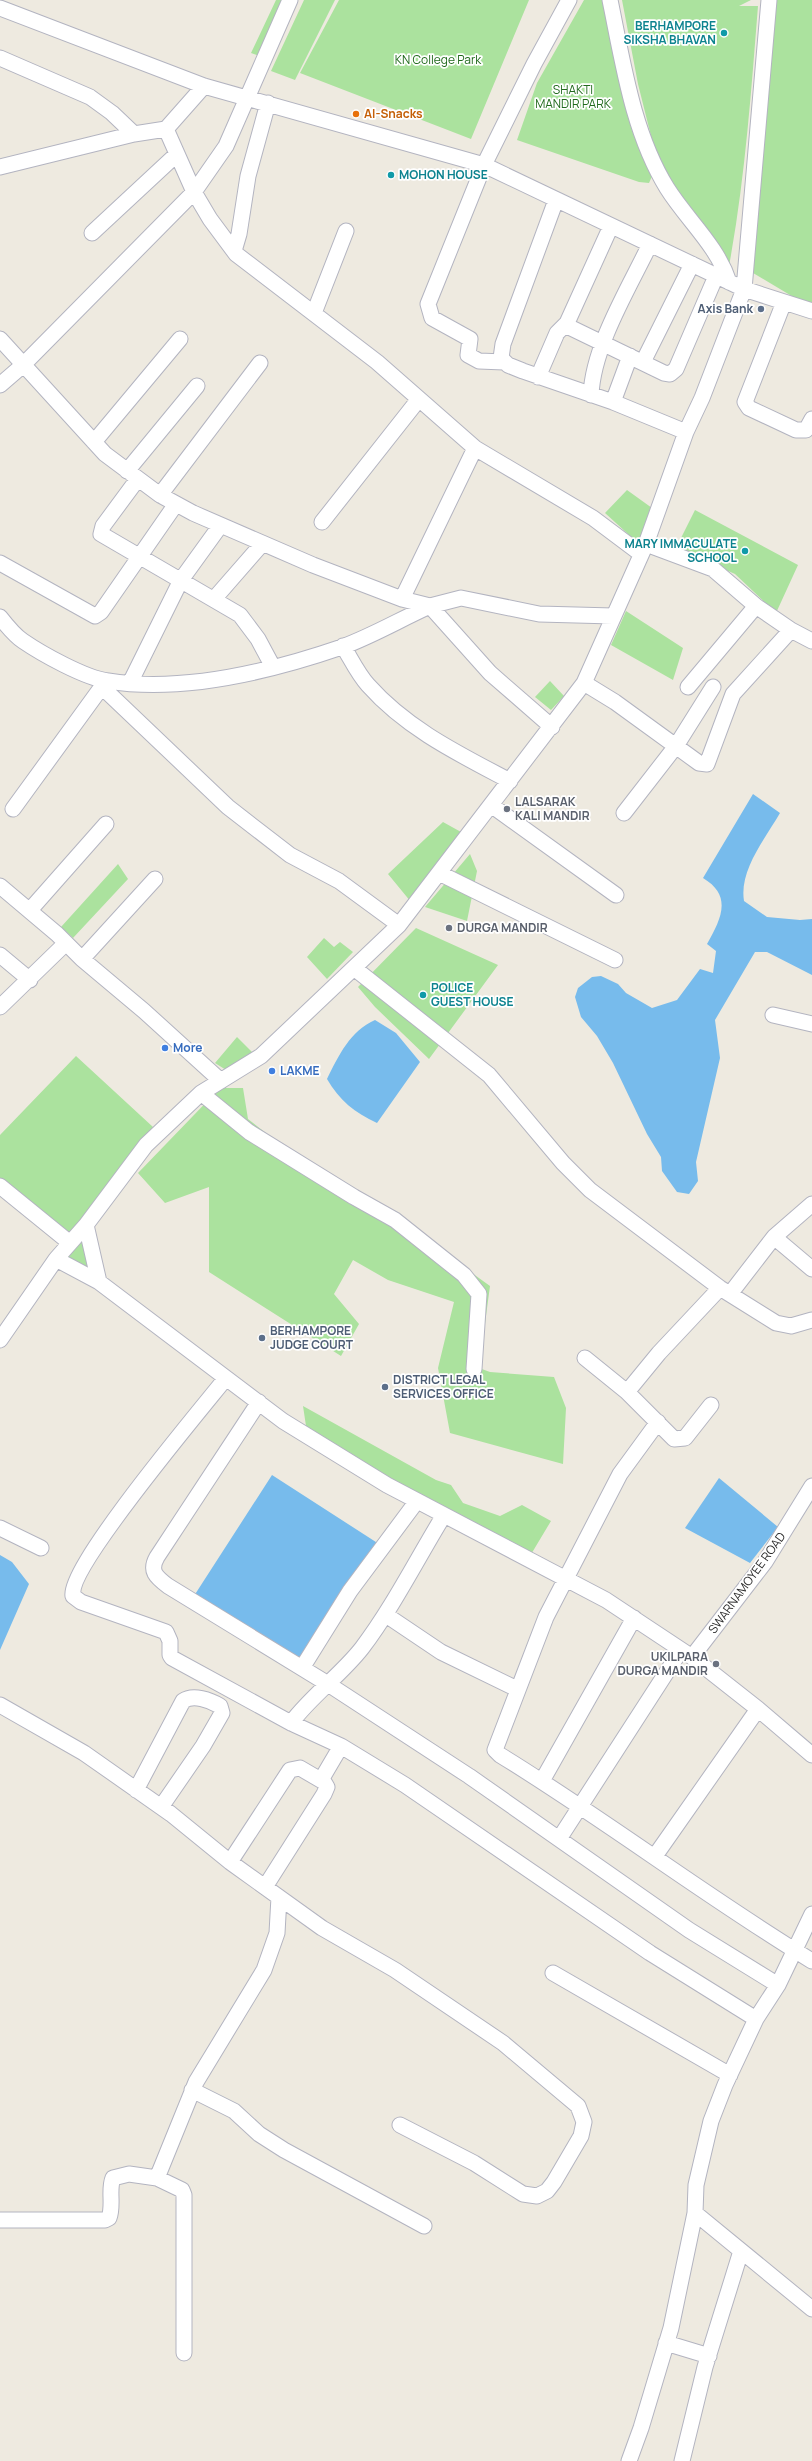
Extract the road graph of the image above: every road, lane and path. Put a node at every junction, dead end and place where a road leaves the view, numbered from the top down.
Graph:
1 (290, 0) edge
2 (569, 0) edge
3 (610, 0) edge
4 (769, 0) edge
5 (0, 8) edge
6 (0, 58) edge
7 (204, 86) junction
8 (248, 98) junction
9 (268, 103) junction
10 (166, 129) junction
11 (134, 134) junction
12 (177, 154) junction
13 (484, 165) junction
14 (0, 167) edge
15 (194, 192) junction
16 (556, 200) junction
17 (611, 226) junction
18 (346, 231) dead end
19 (92, 233) dead end
20 (650, 244) junction
21 (234, 251) junction
22 (692, 264) junction
23 (723, 279) junction
24 (744, 289) junction
25 (784, 302) junction
26 (812, 311) edge
27 (314, 313) junction
28 (565, 325) junction
29 (0, 339) edge
30 (180, 339) dead end
31 (603, 344) junction
32 (636, 359) junction
33 (504, 362) junction
34 (260, 363) dead end
35 (22, 366) junction
36 (538, 377) junction
37 (0, 385) edge
38 (197, 386) dead end
39 (591, 395) junction
40 (419, 399) junction
41 (612, 402) junction
42 (812, 419) edge
43 (686, 432) junction
44 (94, 442) junction
45 (475, 448) junction
46 (132, 475) junction
47 (160, 495) junction
48 (176, 504) junction
49 (322, 522) dead end
50 (220, 526) junction
51 (262, 544) junction
52 (644, 549) junction
53 (138, 556) junction
54 (0, 563) edge
55 (181, 580) junction
56 (214, 598) junction
57 (402, 599) junction
58 (430, 606) junction
59 (756, 606) junction
60 (613, 616) junction
61 (0, 617) edge
62 (791, 630) junction
63 (812, 640) edge
64 (343, 646) junction
65 (273, 667) junction
66 (130, 683) junction
67 (584, 683) junction
68 (104, 684) junction
69 (688, 687) dead end
70 (713, 687) dead end
71 (552, 727) junction
72 (676, 746) junction
73 (510, 781) junction
74 (491, 805) junction
75 (13, 809) dead end
76 (624, 813) dead end
77 (106, 824) dead end
78 (439, 873) junction
79 (155, 879) dead end
80 (0, 886) edge
81 (616, 895) dead end
82 (30, 910) junction
83 (399, 925) junction
84 (66, 943) junction
85 (0, 955) edge
86 (82, 959) junction
87 (615, 960) dead end
88 (354, 968) junction
89 (30, 980) junction
90 (0, 1007) edge
91 (773, 1015) dead end
92 (812, 1024) edge
93 (221, 1081) junction
94 (201, 1093) junction
95 (0, 1186) edge
96 (812, 1204) edge
97 (86, 1225) junction
98 (774, 1237) junction
99 (70, 1243) junction
100 (56, 1259) junction
101 (812, 1269) edge
102 (99, 1282) junction
103 (725, 1291) junction
104 (812, 1321) edge
105 (0, 1340) edge
106 (585, 1358) dead end
107 (474, 1369) dead end
108 (226, 1378) junction
109 (627, 1392) junction
110 (259, 1402) junction
111 (711, 1405) dead end
112 (658, 1422) junction
113 (810, 1492) edge
114 (417, 1501) junction
115 (444, 1515) junction
116 (0, 1528) edge
117 (40, 1548) dead end
118 (566, 1579) junction
119 (386, 1615) junction
120 (634, 1618) junction
121 (686, 1653) junction
122 (302, 1668) junction
123 (328, 1684) junction
124 (517, 1689) junction
125 (0, 1705) edge
126 (758, 1709) junction
127 (291, 1724) junction
128 (341, 1746) junction
129 (812, 1755) edge
130 (321, 1780) junction
131 (542, 1781) junction
132 (136, 1790) junction
133 (161, 1807) junction
134 (581, 1807) junction
135 (559, 1839) junction
136 (655, 1856) junction
137 (230, 1862) junction
138 (265, 1887) junction
139 (279, 1897) junction
140 (812, 1914) edge
141 (794, 1950) junction
142 (812, 1960) edge
143 (553, 1973) dead end
144 (778, 1985) junction
145 (756, 2019) junction
146 (730, 2075) junction
147 (192, 2090) junction
148 (400, 2125) dead end
149 (157, 2178) junction
150 (695, 2213) junction
151 (0, 2220) edge
152 (424, 2226) dead end
153 (741, 2251) junction
154 (812, 2309) edge
155 (666, 2343) junction
156 (184, 2353) dead end
157 (709, 2356) junction
158 (629, 2461) edge
159 (682, 2461) edge

1 - 8 street
2 - 13 street
3 - 23 street
4 - 24 street
5 - 7 street
6 - 11 street
7 - 8 street
7 - 10 street
8 - 9 street
8 - 15 street
9 - 13 street
9 - 21 street
10 - 11 street
10 - 12 street
11 - 14 street
12 - 15 street
12 - 19 street
13 - 16 street
13 - 33 street
15 - 21 street
15 - 35 street
16 - 17 street
16 - 33 street
17 - 20 street
17 - 28 street
18 - 27 street
20 - 22 street
20 - 31 street
21 - 27 street
22 - 23 street
22 - 32 street
23 - 24 street
23 - 32 street
24 - 25 street
24 - 43 street
25 - 26 street
25 - 42 street
27 - 40 street
28 - 31 street
28 - 36 street
29 - 35 street
30 - 44 street
31 - 32 street
31 - 39 street
32 - 41 street
33 - 36 street
34 - 47 street
35 - 37 street
35 - 44 street
36 - 39 street
38 - 46 street
39 - 41 street
40 - 45 street
40 - 49 street
41 - 43 street
43 - 52 street
44 - 46 street
45 - 52 street
45 - 57 street
46 - 47 street
46 - 53 street
47 - 48 street
48 - 50 street
48 - 53 street
50 - 51 street
50 - 55 street
51 - 56 street
51 - 57 street
52 - 59 street
52 - 60 street
53 - 54 street
53 - 55 street
55 - 56 street
55 - 66 street
56 - 65 street
57 - 58 street
58 - 60 street
58 - 64 street
58 - 71 street
59 - 62 street
59 - 69 street
60 - 67 street
61 - 68 street
62 - 63 street
62 - 72 street
64 - 65 street
64 - 73 street
65 - 66 street
66 - 68 street
67 - 71 street
67 - 72 street
68 - 75 street
68 - 83 street
70 - 72 street
71 - 73 street
72 - 76 street
73 - 74 street
74 - 78 street
74 - 81 street
77 - 82 street
78 - 83 street
78 - 87 street
79 - 86 street
80 - 82 street
82 - 84 street
83 - 88 street
84 - 86 street
84 - 89 street
85 - 89 street
86 - 93 street
88 - 93 street
88 - 103 street
89 - 90 street
91 - 92 street
93 - 94 street
94 - 97 street
94 - 107 street
95 - 99 street
96 - 98 street
97 - 99 street
97 - 102 street
98 - 101 street
98 - 103 street
99 - 100 street
100 - 102 street
100 - 105 street
102 - 108 street
103 - 104 street
103 - 109 street
106 - 109 street
108 - 110 street
108 - 127 street
109 - 112 street
110 - 114 street
110 - 122 street
111 - 112 street
112 - 118 street
113 - 121 street, SWARNAMOYEE ROAD
114 - 115 street
114 - 122 street
115 - 118 street
115 - 119 street
116 - 117 street
118 - 120 street
118 - 124 street
119 - 123 street
119 - 124 street
120 - 121 street
120 - 131 street
121 - 126 street
121 - 134 street, SWARNAMOYEE ROAD
122 - 123 street
123 - 127 street
123 - 135 street
124 - 131 street
125 - 132 street
126 - 129 street
126 - 136 street
127 - 128 street
128 - 130 street
128 - 145 street
130 - 137 street
130 - 138 street
131 - 134 street
132 - 133 street
132 - 133 street
133 - 137 street
134 - 135 street, SWARNAMOYEE ROAD
134 - 136 street
135 - 144 street
136 - 141 street
137 - 138 street
138 - 139 street
139 - 147 street
139 - 148 street
140 - 141 street
141 - 142 street
141 - 144 street
143 - 146 street
144 - 145 street
145 - 146 street
146 - 150 street
147 - 149 street
147 - 152 street
149 - 151 street
149 - 156 street
150 - 153 street
150 - 155 street
153 - 154 street
153 - 157 street
155 - 157 street
155 - 158 street
157 - 159 street

